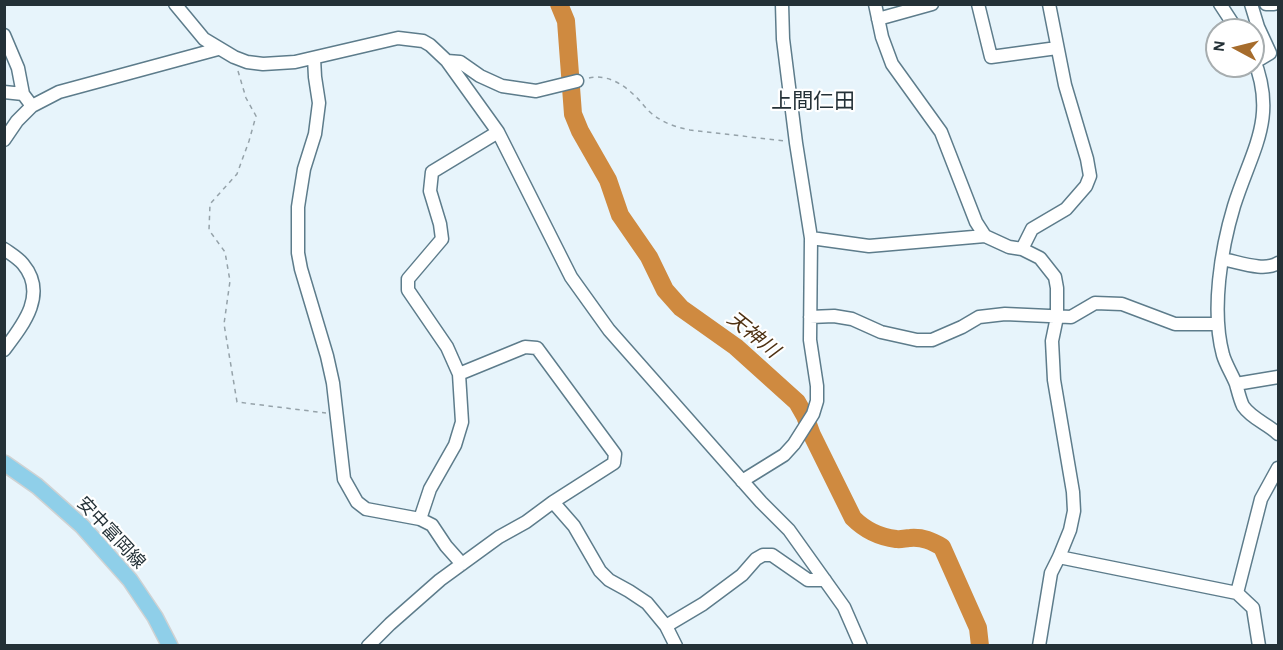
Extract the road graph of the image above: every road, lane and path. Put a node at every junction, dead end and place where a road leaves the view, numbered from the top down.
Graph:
1 (175, 4) edge
2 (782, 4) edge
3 (875, 4) edge
4 (932, 4) edge
5 (978, 4) edge
6 (1048, 4) edge
7 (1220, 4) edge
8 (1266, 4) edge
9 (1274, 4) edge
10 (1229, 18) edge
11 (878, 19) junction
12 (4, 35) edge
13 (1265, 42) edge
14 (1057, 48) junction
15 (218, 49) junction
16 (1265, 55) edge
17 (234, 57) junction
18 (314, 58) junction
19 (447, 60) junction
20 (1260, 78) edge
21 (577, 81) joint
22 (4, 92) edge
23 (23, 94) junction
24 (32, 106) junction
25 (498, 132) junction
26 (4, 140) edge
27 (796, 143) junction
28 (985, 236) junction
29 (811, 238) junction
30 (4, 249) edge
31 (1022, 249) junction
32 (1222, 259) junction
33 (1278, 263) edge
34 (1057, 316) junction
35 (810, 317) junction
36 (1218, 324) junction
37 (4, 350) edge
38 (459, 374) junction
39 (1278, 377) edge
40 (1236, 384) junction
41 (336, 414) junction
42 (1278, 434) edge
43 (4, 463) edge
44 (1278, 468) edge
45 (742, 481) junction
46 (553, 502) junction
47 (420, 519) junction
48 (1059, 557) junction
49 (462, 564) junction
50 (825, 580) junction
51 (1237, 593) junction
52 (666, 626) junction
53 (170, 645) edge
54 (368, 645) edge
55 (676, 645) edge
56 (861, 645) edge
57 (1040, 645) edge
58 (1259, 645) edge

1 - 15 street
2 - 27 street
3 - 11 street
4 - 11 street
5 - 14 street
6 - 14 street
7 - 10 street
8 - 9 street
11 - 28 street
12 - 23 street
13 - 16 street
14 - 31 street
15 - 17 street
15 - 24 street
17 - 18 street
17 - 41 path
18 - 19 street
18 - 41 street
19 - 21 street
19 - 25 street
20 - 32 street
21 - 27 path
22 - 23 street
23 - 24 street
24 - 26 street
25 - 38 street
25 - 45 street
27 - 29 street
28 - 29 street
28 - 31 street
29 - 35 street
30 - 37 street
31 - 34 street
32 - 33 street
32 - 36 street
34 - 35 street
34 - 36 street
34 - 48 street
35 - 45 street
36 - 40 street
38 - 46 street
38 - 47 street
39 - 40 street
40 - 42 street
41 - 47 street
43 - 53 main road, 安中富岡線
44 - 51 street
45 - 50 street
46 - 49 street
46 - 52 street
47 - 49 street
48 - 51 street
48 - 57 street
49 - 54 street
50 - 52 street
50 - 56 street
51 - 58 street
52 - 55 street

